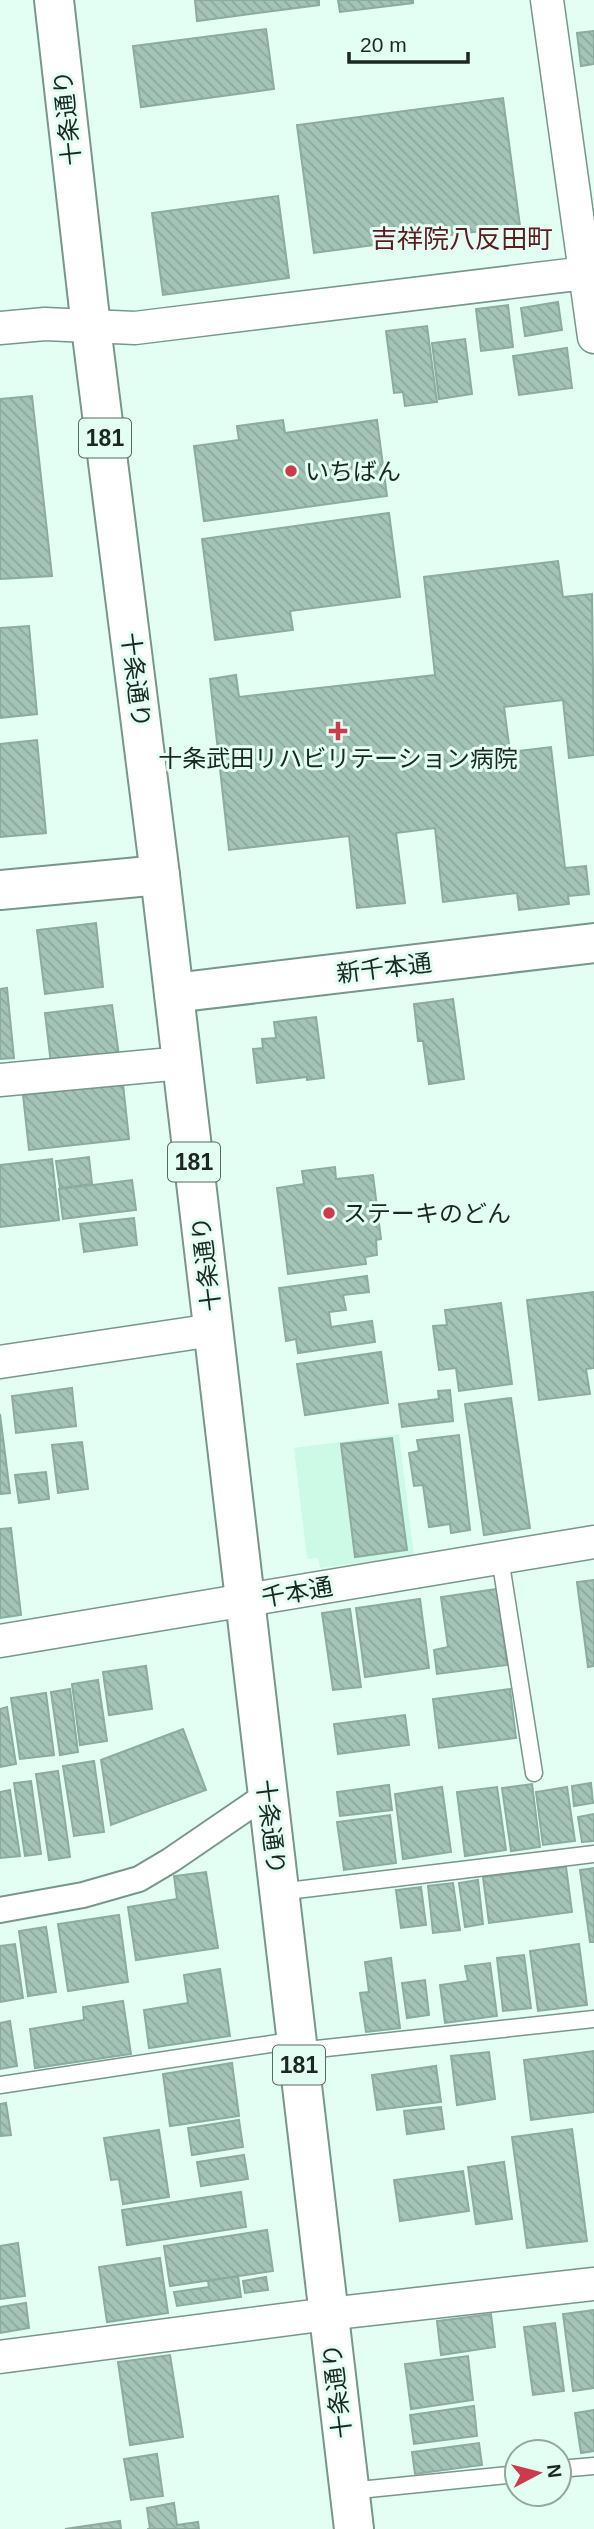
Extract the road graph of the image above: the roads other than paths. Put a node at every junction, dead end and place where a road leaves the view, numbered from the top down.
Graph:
1 (54, 0) edge
2 (547, 0) edge
3 (590, 273) edge
4 (91, 327) junction
5 (0, 328) edge
6 (594, 337) edge
7 (160, 875) junction
8 (0, 890) edge
9 (594, 943) edge
10 (174, 993) junction
11 (182, 1063) junction
12 (0, 1080) edge
13 (213, 1330) junction
14 (0, 1362) edge
15 (594, 1542) edge
16 (499, 1558) junction
17 (245, 1601) junction
18 (0, 1641) edge
19 (534, 1773) dead end
20 (267, 1795) junction
21 (594, 1854) edge
22 (279, 1892) junction
23 (0, 1910) edge
24 (594, 2019) edge
25 (297, 2046) junction
26 (0, 2085) edge
27 (594, 2284) edge
28 (328, 2314) junction
29 (0, 2357) edge
30 (594, 2466) edge
31 (573, 2468) edge
32 (503, 2475) edge
33 (349, 2491) junction
34 (354, 2529) edge

1 - 4 main road, 十条通り / 181
2 - 3 street
3 - 4 street
3 - 6 street
4 - 5 street
4 - 7 main road, 十条通り / 181
7 - 8 main road
7 - 10 main road, 十条通り / 181
9 - 10 main road, 新千本通
10 - 11 main road, 十条通り / 181
11 - 12 street
11 - 13 main road, 十条通り / 181
13 - 14 street
13 - 17 main road, 十条通り / 181
15 - 16 street, 千本通
16 - 17 street, 千本通
16 - 19 lane
17 - 18 street, 千本通
17 - 20 main road, 十条通り / 181
20 - 22 main road, 十条通り / 181
20 - 23 street
21 - 22 lane
22 - 25 main road, 十条通り / 181
24 - 25 lane
25 - 26 lane
25 - 28 main road, 十条通り / 181
27 - 28 street
28 - 29 street
28 - 33 main road, 十条通り / 181
30 - 31 lane
32 - 33 lane
33 - 34 main road, 十条通り / 181

